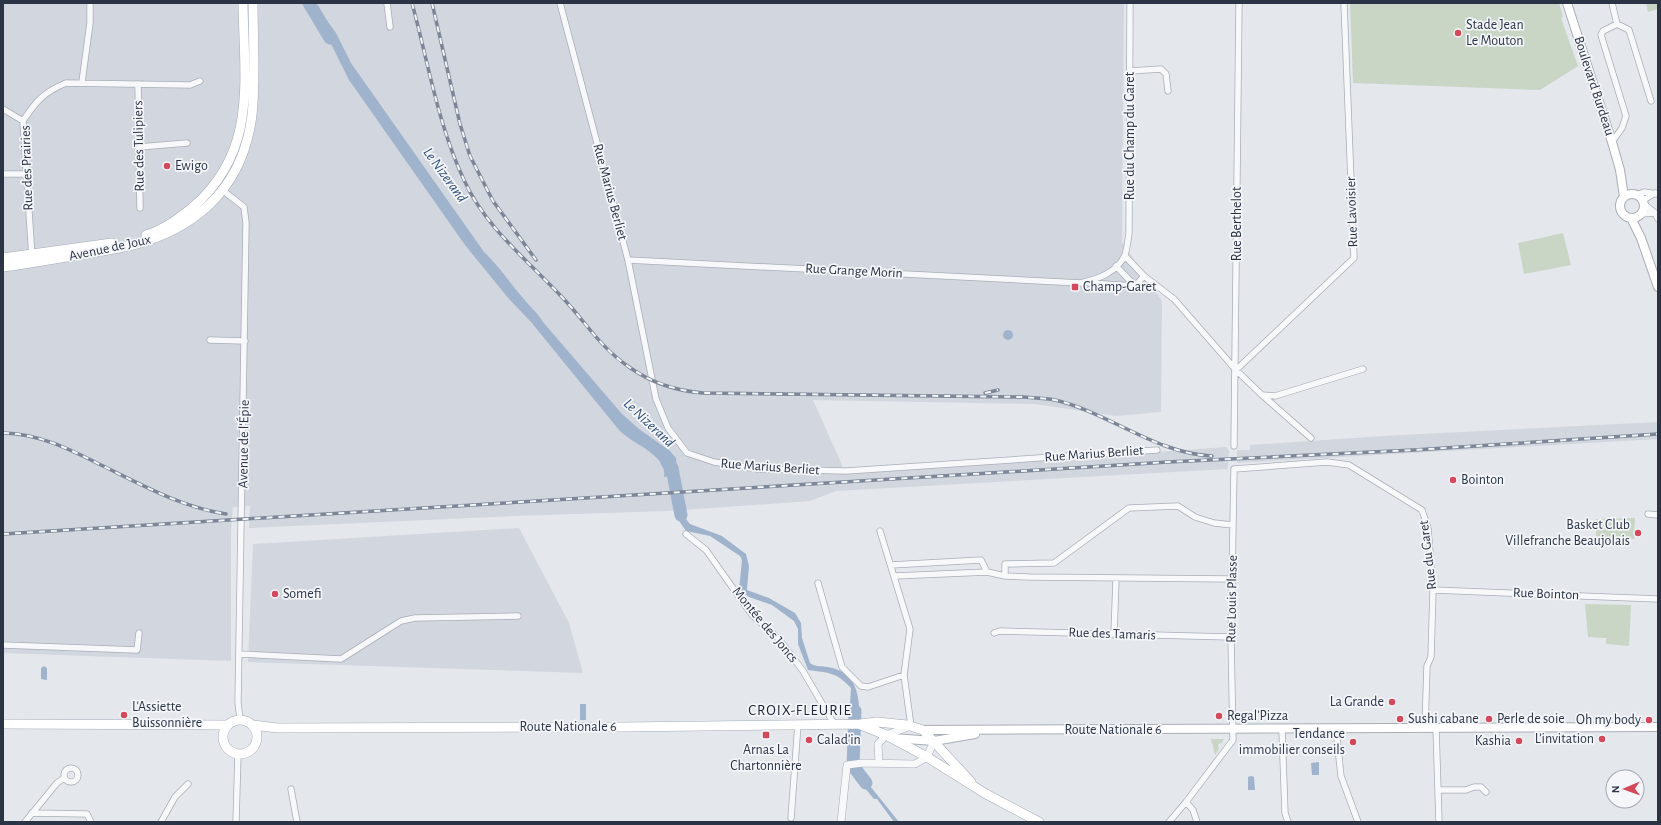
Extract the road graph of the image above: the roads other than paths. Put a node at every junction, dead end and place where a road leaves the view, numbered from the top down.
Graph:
1 (90, 3) edge
2 (243, 3) edge
3 (253, 3) edge
4 (387, 3) edge
5 (560, 3) edge
6 (1130, 3) edge
7 (1239, 3) edge
8 (1344, 3) edge
9 (1567, 3) edge
10 (1612, 3) edge
11 (1617, 24) junction
12 (390, 27) dead end
13 (1130, 71) junction
14 (200, 81) dead end
15 (82, 82) junction
16 (138, 84) junction
17 (1168, 90) dead end
18 (1651, 101) dead end
19 (3, 109) edge
20 (24, 121) junction
21 (1612, 142) junction
22 (187, 143) dead end
23 (139, 147) junction
24 (1620, 170) junction
25 (3, 174) edge
26 (26, 174) junction
27 (214, 184) junction
28 (223, 190) junction
29 (1656, 194) edge
30 (1624, 197) junction
31 (1639, 199) junction
32 (140, 208) dead end
33 (1636, 216) junction
34 (1657, 216) edge
35 (1125, 256) junction
36 (3, 258) edge
37 (32, 259) junction
38 (628, 260) junction
39 (3, 266) edge
40 (1116, 266) junction
41 (1144, 276) junction
42 (1081, 282) junction
43 (1135, 286) junction
44 (1658, 287) edge
45 (210, 340) dead end
46 (246, 341) junction
47 (1363, 369) dead end
48 (1236, 370) junction
49 (1262, 395) junction
50 (1311, 438) dead end
51 (1234, 446) dead end
52 (1157, 450) dead end
53 (1234, 469) joint
54 (1648, 514) dead end
55 (1658, 515) edge
56 (1233, 525) junction
57 (880, 531) dead end
58 (686, 534) dead end
59 (891, 565) junction
60 (987, 572) junction
61 (895, 576) junction
62 (1005, 576) junction
63 (1116, 579) junction
64 (1232, 580) junction
65 (818, 583) dead end
66 (1433, 590) junction
67 (1658, 599) edge
68 (518, 616) dead end
69 (139, 632) dead end
70 (994, 633) dead end
71 (1114, 635) junction
72 (1231, 637) junction
73 (3, 645) edge
74 (239, 654) junction
75 (904, 675) junction
76 (240, 719) junction
77 (3, 724) edge
78 (798, 724) junction
79 (834, 724) junction
80 (860, 724) junction
81 (253, 725) junction
82 (226, 726) junction
83 (911, 726) junction
84 (201, 727) junction
85 (1658, 727) edge
86 (277, 728) junction
87 (1425, 728) junction
88 (1436, 728) junction
89 (1336, 729) junction
90 (923, 730) junction
91 (994, 730) junction
92 (1233, 730) junction
93 (1282, 730) junction
94 (222, 736) junction
95 (889, 736) junction
96 (257, 739) junction
97 (934, 741) junction
98 (238, 754) junction
99 (927, 757) junction
100 (879, 764) junction
101 (64, 778) dead end
102 (971, 782) junction
103 (188, 784) dead end
104 (290, 789) dead end
105 (1438, 790) junction
106 (1486, 792) dead end
107 (1186, 802) junction
108 (32, 813) junction
109 (791, 818) dead end
110 (25, 822) edge
111 (91, 822) edge
112 (161, 822) edge
113 (236, 822) edge
114 (297, 822) edge
115 (841, 822) edge
116 (1039, 822) edge
117 (1169, 822) edge
118 (1197, 822) edge
119 (1288, 822) edge
120 (1358, 822) edge
121 (1439, 822) edge

1 - 15 street
2 - 27 main road, Avenue de Joux
3 - 28 main road, Avenue de Joux
4 - 12 street
5 - 38 street, Rue Marius Berliet
6 - 13 street, Rue du Champ du Garet
7 - 48 street, Rue Berthelot
8 - 48 street, Rue Lavoisier
9 - 21 main road, Boulevard Burdeau
10 - 11 street
11 - 18 street
11 - 21 street
13 - 17 street
13 - 35 street, Rue du Champ du Garet
14 - 16 street, Rue des Prairies
15 - 16 street, Rue des Prairies
15 - 20 street, Rue des Prairies
16 - 23 street, Rue des Tulipiers
19 - 20 street
20 - 26 street, Rue des Prairies
21 - 24 main road, Boulevard Burdeau
22 - 23 street
23 - 32 street, Rue des Tulipiers
24 - 30 main road, Boulevard Burdeau
24 - 31 main road, Boulevard Burdeau
25 - 26 street
26 - 37 street, Rue des Prairies
27 - 28 street, Avenue de l'Épie
27 - 37 main road, Avenue de Joux
28 - 37 main road, Avenue de Joux
28 - 46 street, Avenue de l'Épie
29 - 31 street
30 - 31 main road
30 - 33 main road, Boulevard Burdeau
31 - 33 main road
31 - 34 street
33 - 34 street
33 - 44 main road, Boulevard Burdeau
35 - 40 street
35 - 41 street
36 - 37 main road, Avenue de Joux
37 - 39 main road, Avenue de Joux
38 - 42 street, Rue Grange Morin
38 - 52 street, Rue Marius Berliet
40 - 42 street, Rue Grange Morin
40 - 43 street
41 - 43 street
41 - 48 street
42 - 43 street, Rue Grange Morin
45 - 46 street
46 - 74 street, Avenue de l'Épie
47 - 49 street
48 - 49 street
48 - 51 street, Rue Berthelot
49 - 50 street
53 - 56 street, Rue Louis Plasse
53 - 66 street, Rue du Garet
54 - 55 street
56 - 62 street
56 - 64 street, Rue Louis Plasse
57 - 59 street
58 - 79 street, Montée des Joncs
59 - 60 street
59 - 61 street
60 - 61 street
60 - 62 street
61 - 75 street
62 - 63 street
63 - 64 street
63 - 71 street
64 - 72 street, Rue Louis Plasse
65 - 75 street
66 - 67 street, Rue Bointon
66 - 87 street, Rue du Garet
68 - 74 street
69 - 73 street
70 - 71 street, Rue des Tamaris
71 - 72 street, Rue des Tamaris
72 - 92 street, Rue Louis Plasse
74 - 76 street, Avenue de l'Épie
75 - 83 street
76 - 81 main road
76 - 82 main road
77 - 84 main road
78 - 79 main road, Route Nationale 6
78 - 86 main road, Route Nationale 6
78 - 109 street
79 - 80 main road, Route Nationale 6
80 - 83 main road, Route Nationale 6
80 - 95 main road, Route Nationale 6
81 - 86 main road, Route Nationale 6
81 - 96 main road
82 - 84 main road
82 - 94 main road
83 - 90 main road, Route Nationale 6
83 - 95 street
84 - 94 main road
85 - 88 main road, Route Nationale 6
86 - 96 main road, Route Nationale 6
87 - 88 main road, Route Nationale 6
87 - 89 main road, Route Nationale 6
88 - 105 street
89 - 93 main road, Route Nationale 6
89 - 120 street
90 - 91 main road, Route Nationale 6
90 - 97 main road
91 - 92 main road, Route Nationale 6
91 - 97 main road, Route Nationale 6
92 - 93 main road, Route Nationale 6
92 - 107 street, Rue Louis Plasse
93 - 119 street
94 - 98 main road
95 - 97 main road, Route Nationale 6
95 - 99 main road
95 - 100 street
96 - 98 main road
97 - 99 street
97 - 102 main road
98 - 113 street
99 - 100 street
99 - 102 main road
100 - 115 street
101 - 108 street
102 - 116 main road
103 - 112 street
104 - 114 street
105 - 106 street
105 - 121 street
107 - 117 street, Rue Louis Plasse
107 - 118 street
108 - 110 street
108 - 111 street

